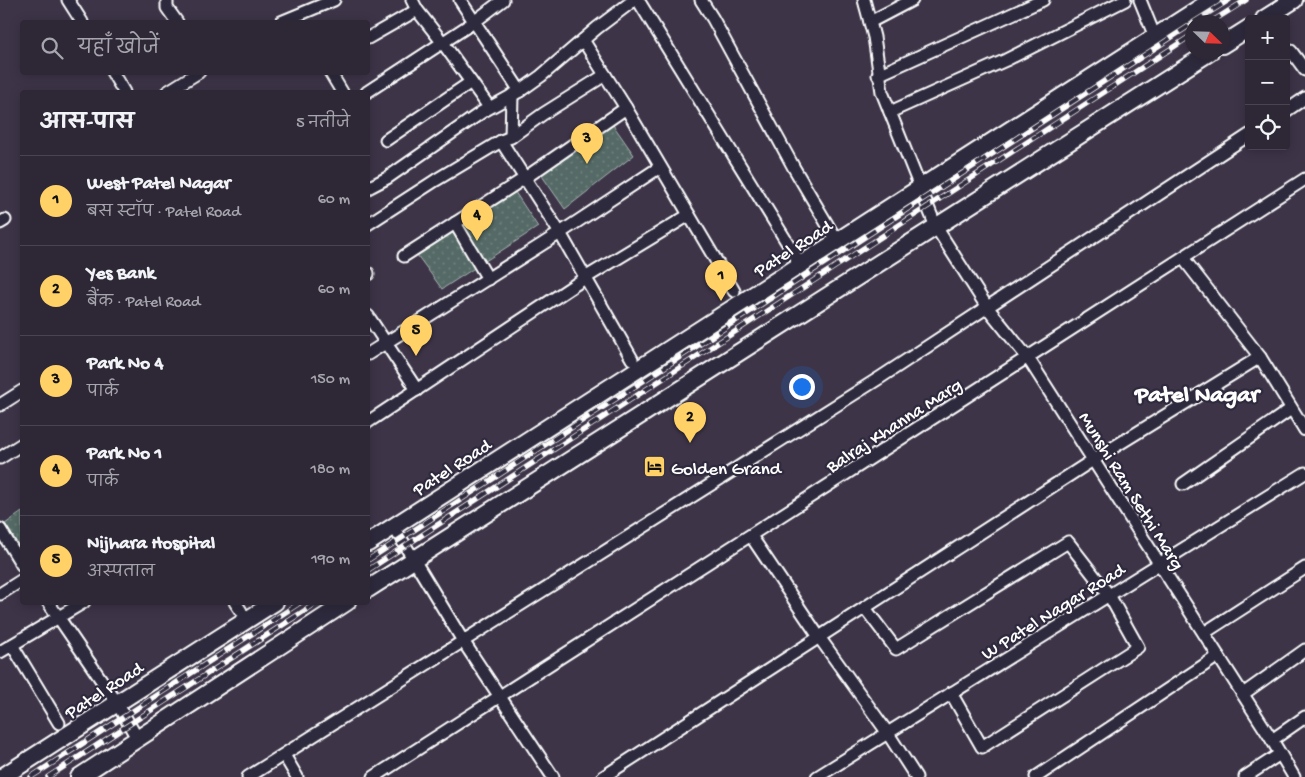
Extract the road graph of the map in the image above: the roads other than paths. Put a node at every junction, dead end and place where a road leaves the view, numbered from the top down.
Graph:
1 (68, 0) edge
2 (167, 0) edge
3 (334, 0) edge
4 (460, 0) edge
5 (503, 0) edge
6 (634, 0) edge
7 (638, 0) edge
8 (701, 0) edge
9 (864, 0) edge
10 (912, 0) edge
11 (1043, 0) edge
12 (1125, 0) edge
13 (1140, 0) edge
14 (1212, 0) edge
15 (1294, 0) edge
16 (415, 5) edge
17 (1270, 15) edge
18 (81, 20) edge
19 (176, 20) edge
20 (286, 20) edge
21 (474, 22) junction
22 (870, 22) junction
23 (1245, 31) edge
24 (370, 37) edge
25 (1155, 37) junction
26 (583, 40) junction
27 (1230, 40) edge
28 (443, 43) junction
29 (1291, 51) dead end
30 (1197, 60) edge
31 (1305, 70) edge
32 (114, 75) edge
33 (194, 75) edge
34 (332, 75) edge
35 (605, 75) junction
36 (878, 75) junction
37 (471, 82) junction
38 (123, 90) edge
39 (171, 90) edge
40 (341, 90) edge
41 (370, 90) edge
42 (516, 93) junction
43 (1305, 98) edge
44 (489, 107) junction
45 (1290, 107) edge
46 (626, 108) junction
47 (890, 112) junction
48 (1245, 138) edge
49 (506, 139) junction
50 (386, 140) dead end
51 (660, 167) junction
52 (525, 178) junction
53 (1305, 179) edge
54 (370, 187) edge
55 (919, 188) junction
56 (689, 215) junction
57 (370, 223) edge
58 (455, 224) junction
59 (936, 227) junction
60 (560, 233) junction
61 (837, 241) junction
62 (404, 256) dead end
63 (1184, 258) junction
64 (801, 265) junction
65 (585, 278) junction
66 (488, 279) junction
67 (734, 291) dead end
68 (987, 307) junction
69 (370, 319) edge
70 (386, 343) junction
71 (370, 353) edge
72 (1260, 357) junction
73 (1028, 358) junction
74 (632, 359) dead end
75 (417, 390) junction
76 (20, 392) edge
77 (0, 404) edge
78 (1292, 409) junction
79 (370, 421) edge
80 (1305, 430) edge
81 (20, 445) edge
82 (0, 458) edge
83 (1093, 460) junction
84 (1305, 472) edge
85 (1182, 484) dead end
86 (394, 527) junction
87 (0, 529) edge
88 (751, 536) junction
89 (370, 543) edge
90 (413, 560) junction
91 (20, 562) edge
92 (1160, 564) junction
93 (1305, 568) edge
94 (20, 581) edge
95 (370, 588) edge
96 (0, 594) edge
97 (1109, 596) junction
98 (50, 605) edge
99 (80, 605) edge
100 (270, 605) edge
101 (342, 605) edge
102 (864, 608) junction
103 (59, 619) junction
104 (1204, 633) junction
105 (819, 637) junction
106 (463, 641) junction
107 (12, 645) junction
108 (1305, 650) edge
109 (0, 652) edge
110 (1218, 656) junction
111 (951, 693) junction
112 (1243, 694) junction
113 (500, 697) junction
114 (117, 703) junction
115 (1305, 717) edge
116 (60, 723) dead end
117 (887, 732) junction
118 (137, 738) junction
119 (1272, 740) junction
120 (1280, 754) junction
121 (284, 755) junction
122 (2, 777) edge
123 (79, 777) edge
124 (248, 777) edge
125 (297, 777) edge
126 (374, 777) edge
127 (553, 777) edge
128 (603, 777) edge
129 (817, 777) edge
130 (916, 777) edge
131 (1036, 777) edge
132 (1245, 777) edge
133 (1294, 777) edge

1 - 18 street
2 - 19 street
3 - 20 street
4 - 21 street
5 - 21 street
6 - 26 street
7 - 64 street
8 - 61 street
9 - 22 street, Munshi Ram Sethi Marg
10 - 22 street
11 - 36 street
12 - 47 street
13 - 25 street
14 - 25 main road, Patel Road
15 - 17 main road
16 - 24 street
16 - 28 street
21 - 28 street
21 - 42 street
22 - 36 street, Munshi Ram Sethi Marg
23 - 27 main road
25 - 55 main road, Patel Road
26 - 35 street
26 - 42 street
28 - 37 street
28 - 41 street
29 - 31 street
30 - 59 main road
32 - 38 street
33 - 39 street
34 - 40 street
35 - 46 street
35 - 49 street
36 - 47 street, Munshi Ram Sethi Marg
37 - 44 street
37 - 50 street
42 - 44 street
42 - 49 street
43 - 45 street
44 - 54 street
46 - 51 street
46 - 52 street
47 - 55 street, Munshi Ram Sethi Marg
48 - 68 street
49 - 52 street
49 - 57 street
51 - 56 street
51 - 60 street
52 - 58 street
52 - 60 street
53 - 63 street, Balraj Khanna Marg
55 - 59 street, Munshi Ram Sethi Marg
55 - 61 main road, Patel Road
56 - 65 street
56 - 67 street
58 - 62 street
58 - 66 street
59 - 68 street, Munshi Ram Sethi Marg
59 - 90 main road
60 - 65 street
60 - 66 street
61 - 64 main road, Patel Road
63 - 72 street
63 - 73 street, Balraj Khanna Marg
64 - 86 main road, Patel Road
65 - 74 street
65 - 75 street
66 - 70 street
68 - 73 street, Munshi Ram Sethi Marg
68 - 106 street
69 - 70 street
70 - 71 street
70 - 75 street
72 - 78 street
72 - 83 street
73 - 83 street, Munshi Ram Sethi Marg
73 - 88 street, Balraj Khanna Marg
75 - 79 street
76 - 77 street
78 - 80 street
78 - 85 street
81 - 82 street
83 - 92 street, Munshi Ram Sethi Marg
83 - 102 street
84 - 92 street, W Patel Nagar Road
86 - 89 main road, Patel Road
86 - 90 street
87 - 91 street
88 - 105 street
88 - 113 street, Balraj Khanna Marg
90 - 95 main road
90 - 106 street
92 - 97 street, W Patel Nagar Road
92 - 104 street, Munshi Ram Sethi Marg
93 - 104 street
94 - 96 street
97 - 102 street
97 - 111 street, W Patel Nagar Road
97 - 111 street
98 - 103 street
99 - 103 street
100 - 114 main road, Patel Road
101 - 118 main road
102 - 105 street
103 - 107 street
103 - 114 street
104 - 110 street, Munshi Ram Sethi Marg
105 - 117 street
105 - 128 street
106 - 113 street
106 - 121 street
107 - 109 street
107 - 116 street
108 - 112 street
110 - 112 street, Munshi Ram Sethi Marg
110 - 131 street
111 - 117 street, W Patel Nagar Road
112 - 119 street, Munshi Ram Sethi Marg
113 - 126 street, Balraj Khanna Marg
113 - 127 street
114 - 118 street
114 - 122 main road, Patel Road
115 - 119 street
117 - 129 street, W Patel Nagar Road
117 - 130 street
118 - 123 main road
119 - 120 street, Munshi Ram Sethi Marg
120 - 132 street
120 - 133 street, Munshi Ram Sethi Marg
121 - 124 street
121 - 125 street

